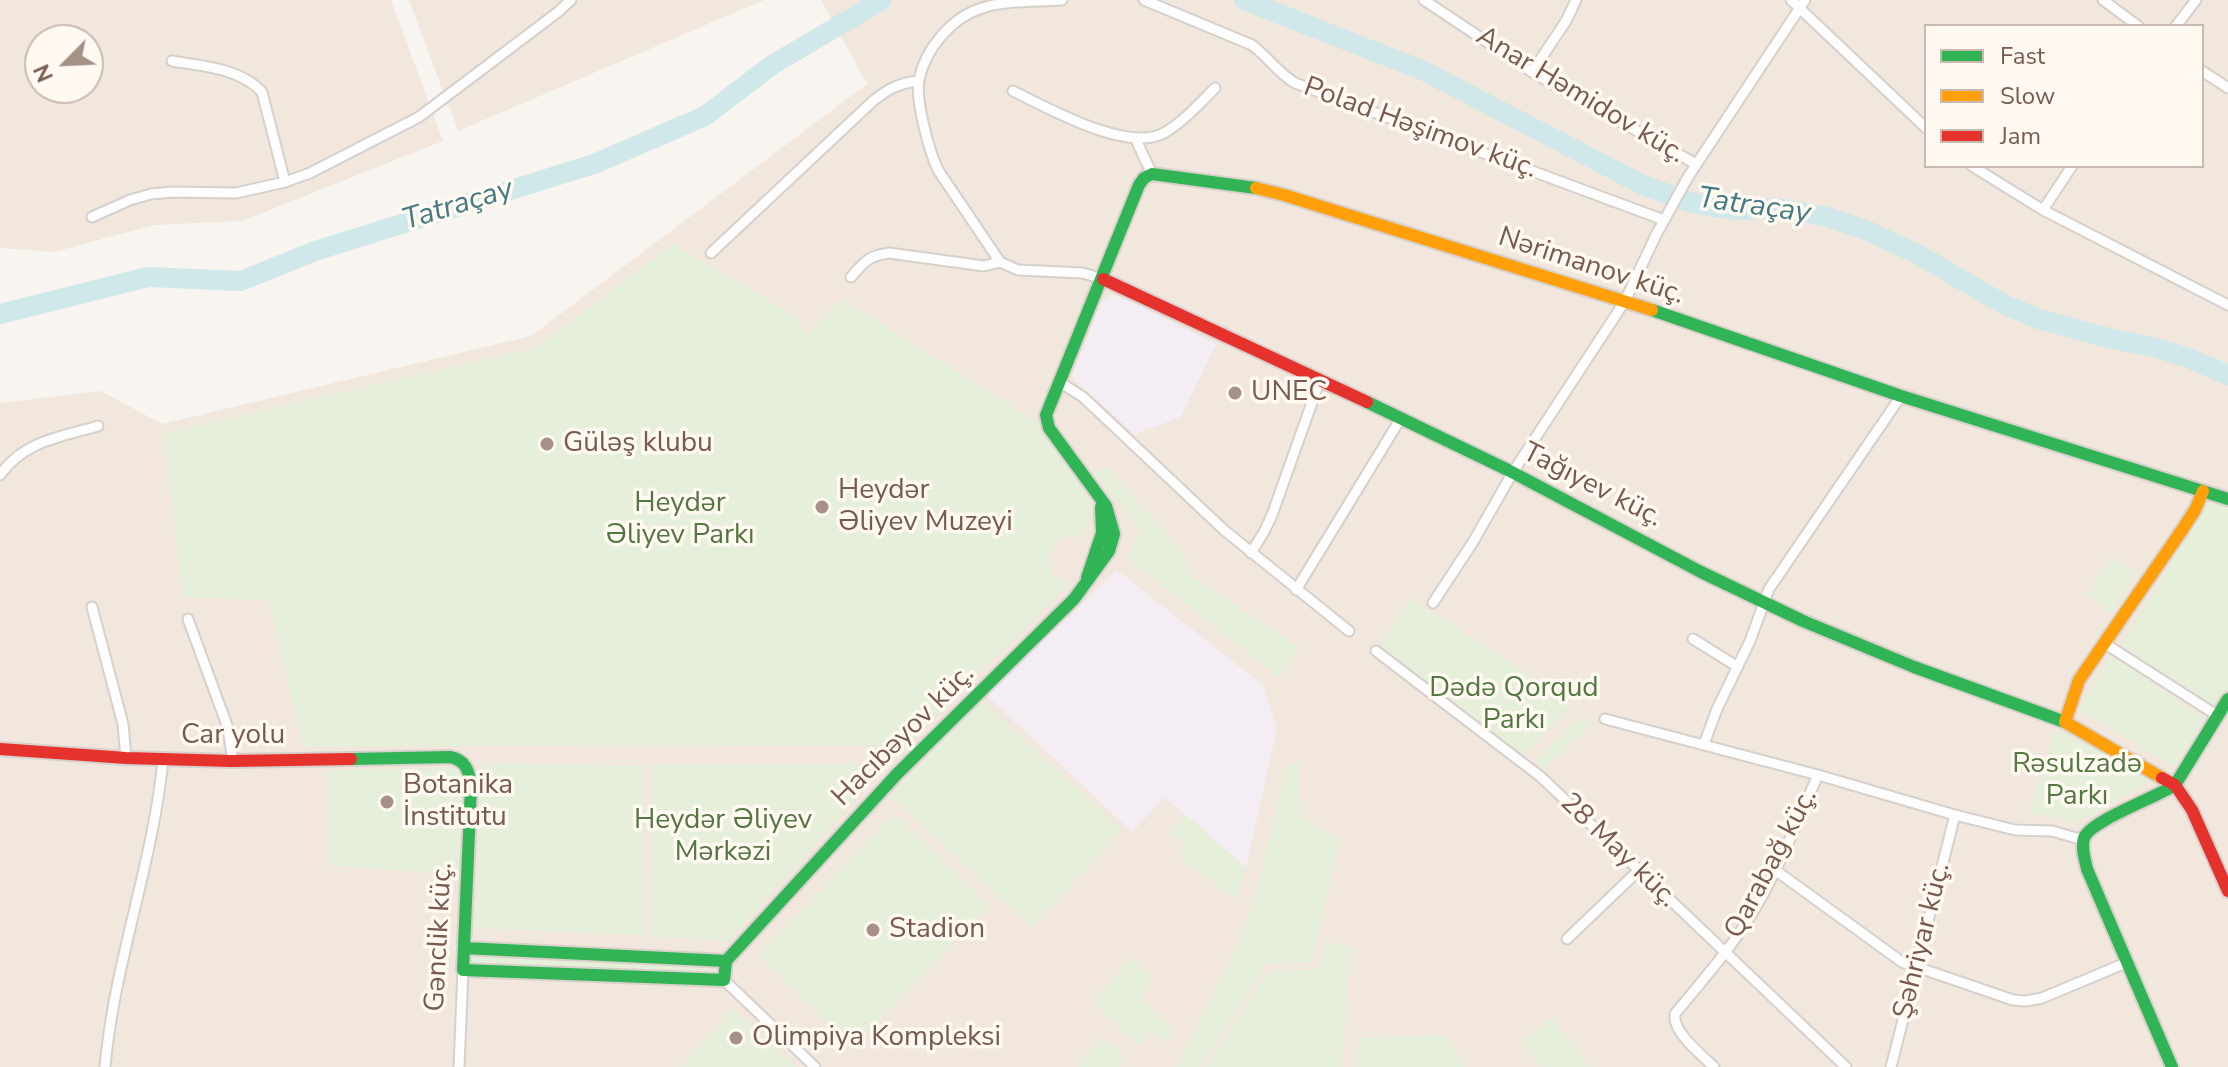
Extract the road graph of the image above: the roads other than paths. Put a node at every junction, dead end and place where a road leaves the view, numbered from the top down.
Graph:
1 (571, 0) edge
2 (1062, 0) edge
3 (1144, 0) edge
4 (1424, 0) edge
5 (1576, 0) edge
6 (1791, 0) edge
7 (2103, 0) edge
8 (2196, 0) edge
9 (1802, 4) edge
10 (2135, 24) edge
11 (2178, 24) edge
12 (172, 61) dead end
13 (1532, 72) junction
14 (2204, 72) edge
15 (918, 81) junction
16 (1215, 88) dead end
17 (2228, 88) edge
18 (1013, 91) dead end
19 (1924, 126) edge
20 (1136, 140) junction
21 (1696, 164) junction
22 (1975, 168) edge
23 (2071, 168) edge
24 (1152, 174) junction
25 (285, 182) junction
26 (2043, 210) junction
27 (92, 217) dead end
28 (1666, 217) junction
29 (711, 253) dead end
30 (1000, 262) junction
31 (851, 277) dead end
32 (1103, 279) junction
33 (1625, 301) junction
34 (2228, 305) edge
35 (1320, 380) junction
36 (1061, 383) junction
37 (1901, 396) junction
38 (1401, 418) junction
39 (98, 426) dead end
40 (1513, 472) junction
41 (0, 475) edge
42 (2203, 491) junction
43 (2228, 499) edge
44 (1251, 553) junction
45 (1296, 590) junction
46 (1433, 603) dead end
47 (1764, 603) junction
48 (92, 607) dead end
49 (188, 619) dead end
50 (1349, 631) dead end
51 (1693, 639) dead end
52 (2104, 643) junction
53 (1376, 651) dead end
54 (1738, 667) junction
55 (2228, 699) edge
56 (2218, 716) junction
57 (1605, 719) dead end
58 (2065, 722) junction
59 (1704, 744) junction
60 (0, 749) edge
61 (126, 758) junction
62 (163, 760) junction
63 (233, 761) junction
64 (465, 763) joint
65 (1818, 775) junction
66 (2175, 785) junction
67 (1955, 815) junction
68 (2083, 840) junction
69 (1775, 870) junction
70 (1638, 871) junction
71 (2228, 891) edge
72 (1567, 939) dead end
73 (464, 948) junction
74 (1725, 953) junction
75 (726, 961) junction
76 (2128, 962) junction
77 (1916, 968) junction
78 (463, 970) junction
79 (724, 980) junction
80 (105, 1067) edge
81 (459, 1067) edge
82 (815, 1067) edge
83 (1714, 1067) edge
84 (1846, 1067) edge
85 (1891, 1067) edge
86 (2172, 1067) edge

1 - 25 street
2 - 15 street
3 - 28 street, Polad Həşimov küç.
4 - 13 street, Anar Həmidov küç.
5 - 13 street
6 - 9 street
7 - 10 street
8 - 11 street
9 - 19 street
9 - 21 street
12 - 25 street
13 - 21 street, Anar Həmidov küç.
14 - 17 street
15 - 29 street
15 - 30 street
16 - 20 street
18 - 20 street
20 - 24 street
21 - 28 street
22 - 26 street
23 - 26 street
24 - 32 street
24 - 33 street, Nərimanov küç.
25 - 27 street
26 - 34 street
28 - 33 street
30 - 31 street
30 - 32 street
32 - 35 street, Tağıyev küç.
32 - 36 street
33 - 37 street, Nərimanov küç.
33 - 40 street
35 - 38 street, Tağıyev küç.
35 - 44 street
36 - 44 street
36 - 75 street, Hacıbəyov küç.
37 - 42 street, Nərimanov küç.
37 - 47 street
38 - 40 street, Tağıyev küç.
38 - 45 street
39 - 41 street
40 - 46 street
40 - 47 street, Tağıyev küç.
42 - 43 street, Nərimanov küç.
42 - 52 street
44 - 45 street
45 - 50 street
47 - 54 street
47 - 58 street, Tağıyev küç.
48 - 61 street
49 - 63 street
51 - 54 street
52 - 56 street
52 - 58 street
53 - 70 street, 28 May küç.
54 - 59 street
55 - 56 street
56 - 66 street
57 - 59 street
58 - 66 street, Tağıyev küç.
59 - 65 street
60 - 61 street, Car yolu
61 - 62 street, Car yolu
62 - 63 street, Car yolu
62 - 80 street
63 - 64 street, Car yolu
64 - 73 street, Gənclik küç.
65 - 67 street
65 - 69 street, Qarabağ küç.
66 - 68 street
66 - 71 street
67 - 68 street
67 - 77 street, Şəhriyar küç.
68 - 76 street
69 - 74 street, Qarabağ küç.
69 - 77 street
70 - 72 street
70 - 74 street, 28 May küç.
73 - 75 street
73 - 78 street, Gənclik küç.
74 - 83 street, Qarabağ küç.
74 - 84 street, 28 May küç.
75 - 79 street
76 - 77 street
76 - 86 street
77 - 85 street, Şəhriyar küç.
78 - 79 street
78 - 81 street, Gənclik küç.
79 - 82 street

